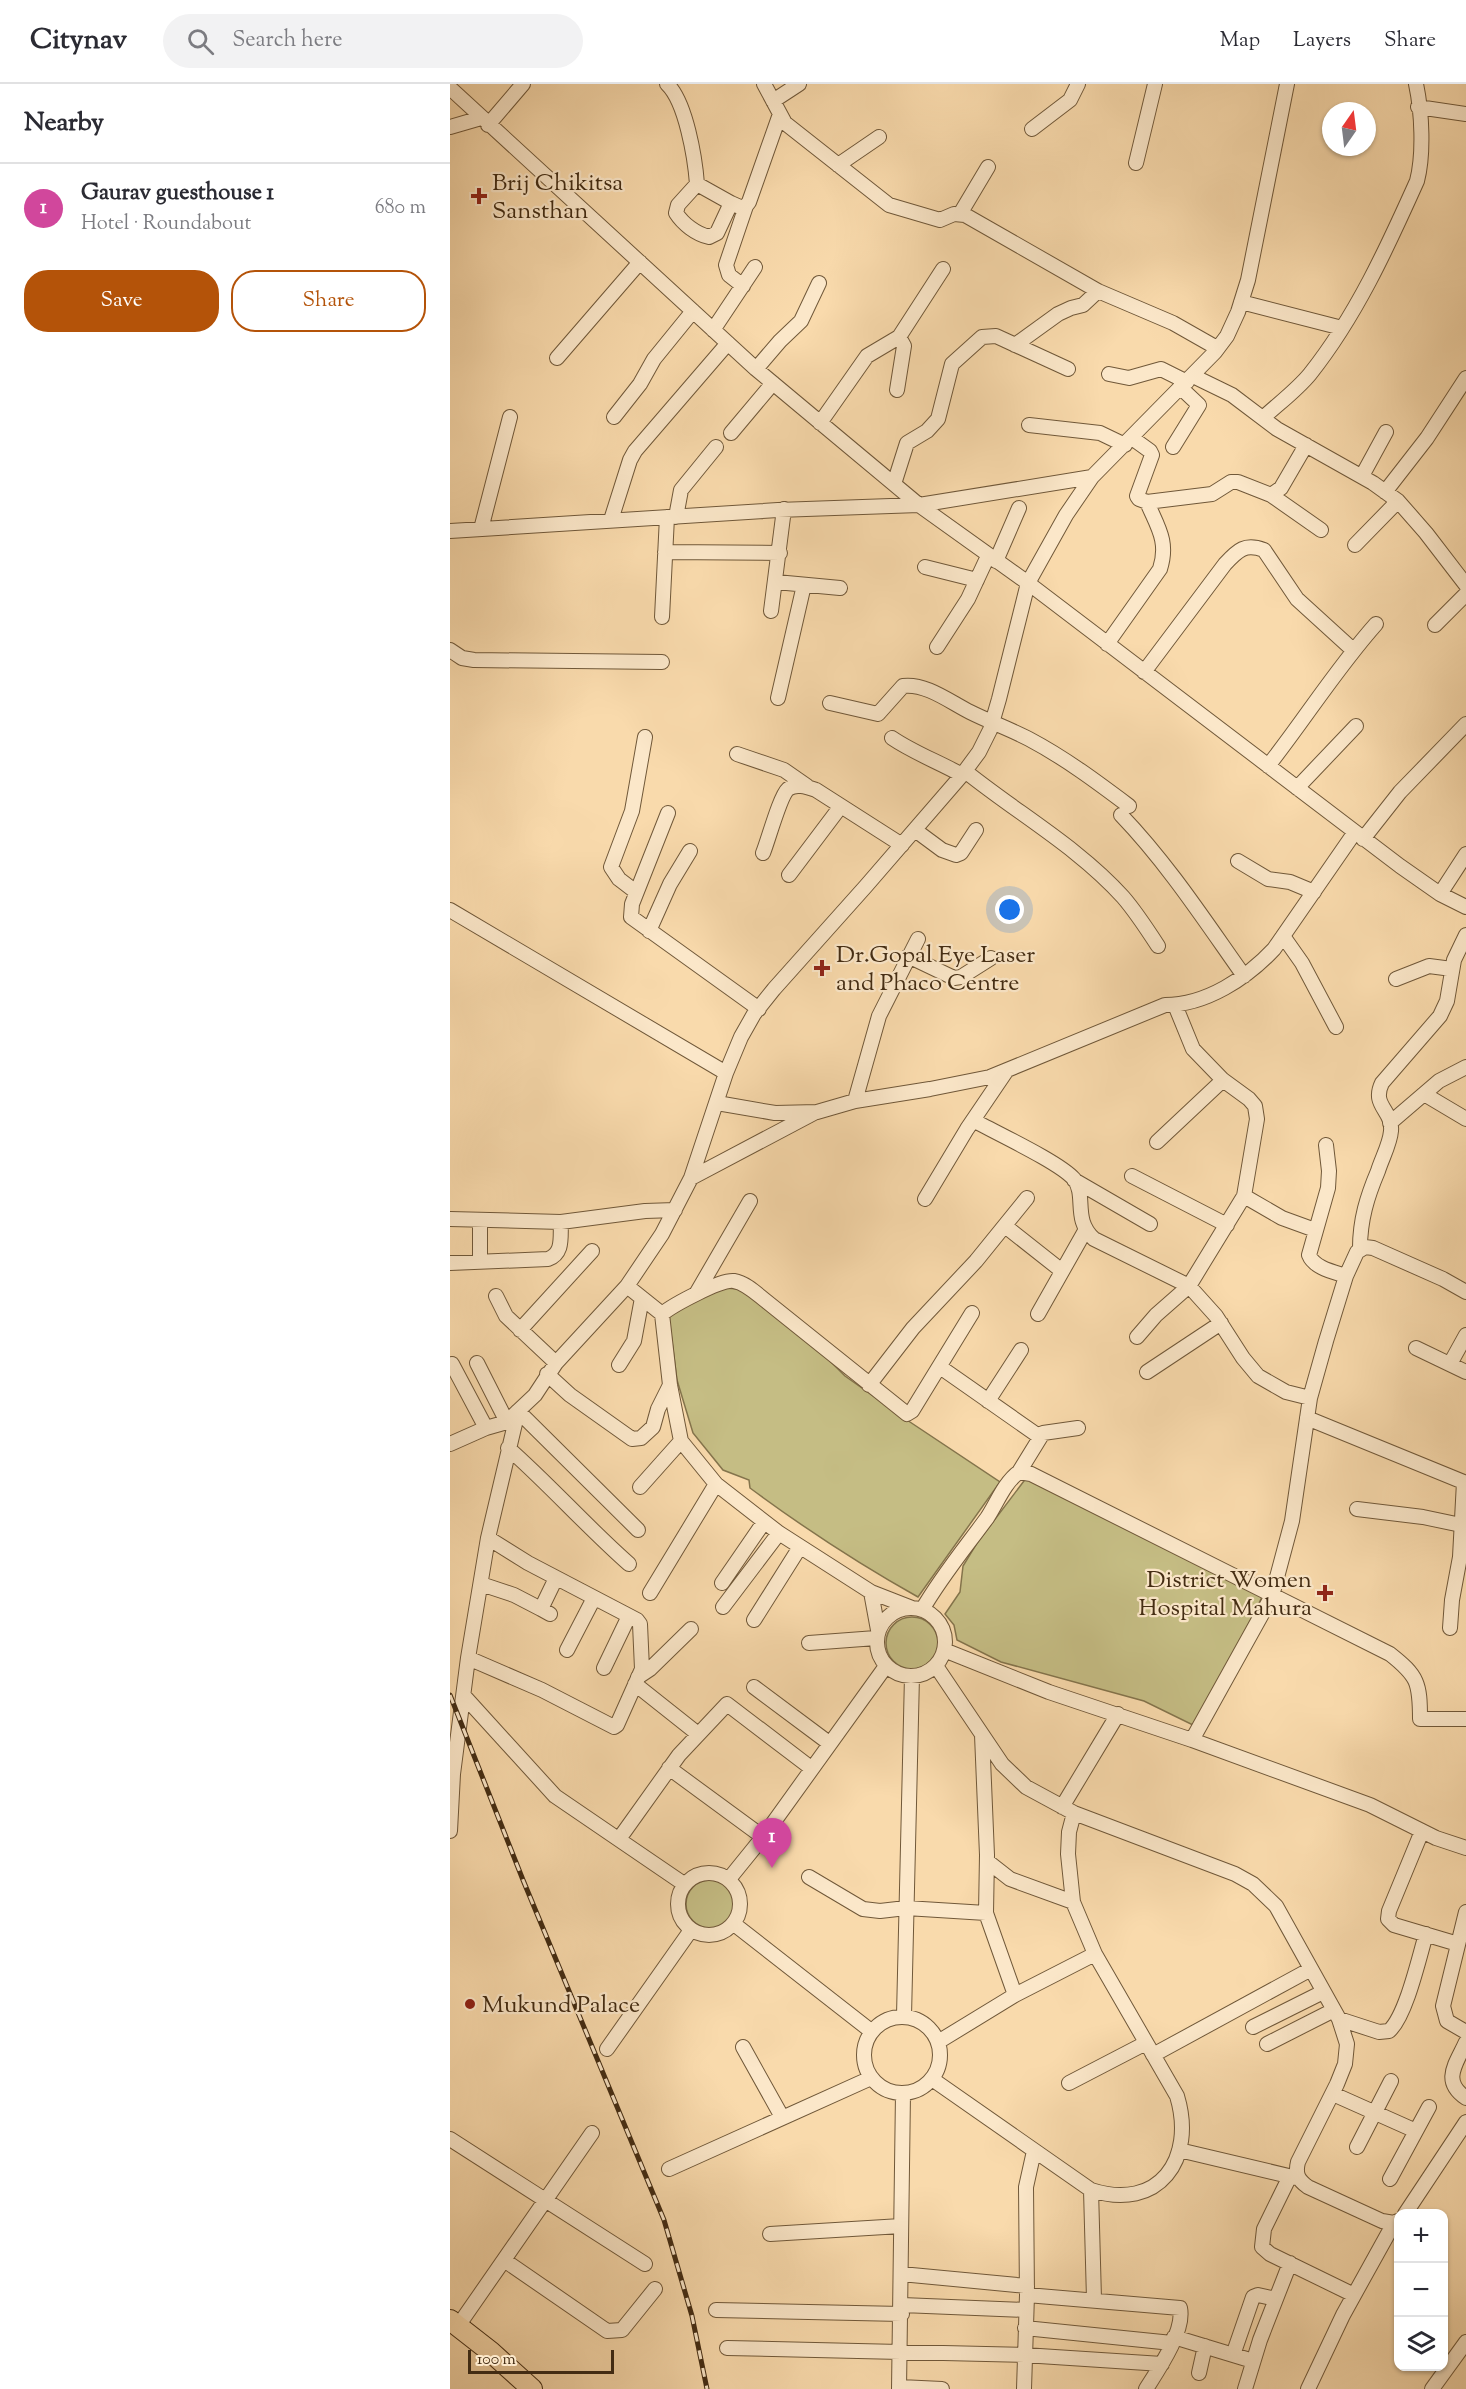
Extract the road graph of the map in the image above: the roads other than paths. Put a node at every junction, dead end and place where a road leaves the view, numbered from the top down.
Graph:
1 (524, 84) edge
2 (667, 84) edge
3 (764, 84) edge
4 (799, 84) edge
5 (1078, 84) edge
6 (1155, 84) edge
7 (1287, 84) edge
8 (1416, 84) edge
9 (450, 88) edge
10 (773, 101) junction
11 (1418, 107) junction
12 (1465, 112) edge
13 (780, 114) junction
14 (484, 122) junction
15 (450, 127) edge
16 (1032, 129) dead end
17 (879, 137) dead end
18 (1136, 163) dead end
19 (838, 165) junction
20 (988, 167) dead end
21 (697, 184) junction
22 (731, 203) junction
23 (746, 206) junction
24 (960, 214) junction
25 (640, 262) junction
26 (755, 267) dead end
27 (944, 269) dead end
28 (819, 283) dead end
29 (743, 286) junction
30 (1098, 291) junction
31 (1241, 302) junction
32 (693, 311) junction
33 (1342, 328) junction
34 (714, 330) junction
35 (899, 337) junction
36 (728, 343) junction
37 (1015, 345) junction
38 (1217, 348) junction
39 (557, 358) dead end
40 (756, 369) junction
41 (1068, 369) dead end
42 (1109, 374) dead end
43 (1466, 378) edge
44 (1187, 382) junction
45 (773, 383) junction
46 (897, 390) dead end
47 (510, 417) dead end
48 (614, 417) dead end
49 (1263, 418) junction
50 (820, 423) junction
51 (1029, 425) dead end
52 (1386, 432) dead end
53 (731, 433) dead end
54 (1128, 441) junction
55 (1306, 445) junction
56 (716, 447) dead end
57 (1173, 447) dead end
58 (1092, 477) junction
59 (1362, 477) junction
60 (894, 484) junction
61 (1385, 492) junction
62 (1271, 495) junction
63 (1398, 501) junction
64 (1147, 502) junction
65 (919, 505) junction
66 (1019, 508) dead end
67 (784, 509) junction
68 (672, 517) junction
69 (611, 520) junction
70 (481, 529) junction
71 (1321, 530) dead end
72 (450, 531) edge
73 (1355, 545) dead end
74 (665, 552) junction
75 (780, 554) junction
76 (992, 559) junction
77 (925, 567) dead end
78 (1462, 568) edge
79 (977, 580) junction
80 (776, 582) junction
81 (1028, 583) junction
82 (804, 585) junction
83 (1466, 585) edge
84 (840, 588) dead end
85 (1466, 594) edge
86 (771, 611) dead end
87 (662, 617) dead end
88 (1376, 624) dead end
89 (1435, 625) dead end
90 (1107, 644) junction
91 (937, 647) dead end
92 (450, 650) edge
93 (1353, 650) junction
94 (662, 662) dead end
95 (1144, 672) junction
96 (778, 698) dead end
97 (830, 703) dead end
98 (992, 722) junction
99 (1466, 724) edge
100 (1356, 726) dead end
101 (645, 737) dead end
102 (892, 738) dead end
103 (737, 754) dead end
104 (1268, 766) junction
105 (963, 773) junction
106 (808, 787) junction
107 (1297, 788) junction
108 (842, 806) junction
109 (668, 813) dead end
110 (915, 830) junction
111 (975, 830) dead end
112 (1359, 836) junction
113 (902, 845) junction
114 (690, 851) dead end
115 (764, 853) dead end
116 (1466, 854) edge
117 (1238, 861) dead end
118 (789, 875) dead end
119 (636, 892) junction
120 (1314, 892) junction
121 (1440, 894) junction
122 (1466, 907) edge
123 (450, 910) edge
124 (649, 931) junction
125 (1466, 935) edge
126 (1283, 936) junction
127 (918, 939) dead end
128 (1158, 946) dead end
129 (908, 956) junction
130 (991, 958) dead end
131 (1452, 969) junction
132 (1244, 976) junction
133 (1396, 979) dead end
134 (1175, 1005) junction
135 (759, 1009) junction
136 (1336, 1027) dead end
137 (1466, 1067) edge
138 (1007, 1070) junction
139 (726, 1073) junction
140 (1223, 1080) junction
141 (1424, 1094) junction
142 (855, 1101) junction
143 (717, 1103) junction
144 (817, 1112) junction
145 (1466, 1119) edge
146 (973, 1120) junction
147 (1390, 1123) junction
148 (1157, 1142) dead end
149 (1326, 1145) dead end
150 (1132, 1176) dead end
151 (691, 1178) junction
152 (1074, 1180) junction
153 (1244, 1196) junction
154 (1027, 1198) dead end
155 (925, 1199) dead end
156 (750, 1201) dead end
157 (675, 1210) junction
158 (450, 1220) edge
159 (480, 1220) junction
160 (561, 1222) junction
161 (1150, 1224) dead end
162 (1005, 1226) junction
163 (1227, 1226) junction
164 (1316, 1230) junction
165 (1085, 1231) junction
166 (1360, 1248) junction
167 (592, 1251) dead end
168 (480, 1260) junction
169 (450, 1263) edge
170 (1062, 1271) junction
171 (1346, 1276) junction
172 (627, 1286) junction
173 (1189, 1286) junction
174 (1466, 1292) edge
175 (496, 1296) dead end
176 (695, 1296) junction
177 (642, 1298) junction
178 (972, 1313) dead end
179 (662, 1314) junction
180 (1038, 1314) dead end
181 (1221, 1323) junction
182 (520, 1330) junction
183 (1466, 1335) edge
184 (1137, 1337) dead end
185 (1416, 1348) dead end
186 (1021, 1350) dead end
187 (477, 1363) dead end
188 (452, 1364) dead end
189 (1450, 1364) junction
190 (619, 1365) dead end
191 (940, 1367) junction
192 (551, 1369) junction
193 (1147, 1372) dead end
194 (1466, 1372) edge
195 (455, 1384) edge
196 (670, 1385) junction
197 (869, 1385) junction
198 (1310, 1398) junction
199 (988, 1401) junction
200 (518, 1411) junction
201 (1307, 1418) junction
202 (507, 1422) junction
203 (486, 1428) junction
204 (1078, 1428) dead end
205 (1040, 1437) junction
206 (681, 1440) junction
207 (450, 1444) edge
208 (508, 1448) junction
209 (1019, 1472) junction
210 (1465, 1482) edge
211 (716, 1484) junction
212 (640, 1487) dead end
213 (1357, 1509) dead end
214 (764, 1522) junction
215 (1461, 1526) junction
216 (638, 1530) dead end
217 (779, 1533) junction
218 (488, 1538) junction
219 (800, 1547) junction
220 (629, 1564) dead end
221 (556, 1578) junction
222 (722, 1583) dead end
223 (481, 1584) junction
224 (871, 1592) junction
225 (650, 1593) dead end
226 (1272, 1596) junction
227 (594, 1598) junction
228 (723, 1607) dead end
229 (917, 1609) junction
230 (629, 1616) junction
231 (754, 1620) dead end
232 (1450, 1628) dead end
233 (691, 1629) dead end
234 (877, 1634) junction
235 (809, 1643) dead end
236 (567, 1650) dead end
237 (944, 1650) junction
238 (468, 1658) junction
239 (886, 1666) junction
240 (936, 1666) junction
241 (604, 1668) dead end
242 (912, 1676) junction
243 (636, 1681) junction
244 (754, 1687) dead end
245 (464, 1696) junction
246 (1118, 1714) junction
247 (1466, 1719) edge
248 (698, 1734) junction
249 (982, 1734) junction
250 (1192, 1740) junction
251 (829, 1743) junction
252 (669, 1768) junction
253 (811, 1768) junction
254 (452, 1773) edge
255 (1068, 1810) junction
256 (450, 1823) edge
257 (1422, 1831) junction
258 (450, 1832) edge
259 (763, 1837) junction
260 (619, 1839) junction
261 (1466, 1848) edge
262 (987, 1861) junction
263 (809, 1876) dead end
264 (729, 1879) junction
265 (684, 1884) junction
266 (1073, 1902) junction
267 (906, 1908) junction
268 (1466, 1912) edge
269 (987, 1913) junction
270 (734, 1924) junction
271 (692, 1930) junction
272 (1426, 1934) junction
273 (1458, 1944) junction
274 (1095, 1954) junction
275 (1311, 1969) junction
276 (1323, 1992) junction
277 (1015, 1995) junction
278 (1336, 2015) junction
279 (904, 2016) junction
280 (1253, 2027) dead end
281 (871, 2031) junction
282 (1466, 2032) edge
283 (938, 2042) junction
284 (1466, 2042) edge
285 (1267, 2044) dead end
286 (743, 2047) dead end
287 (607, 2049) dead end
288 (1149, 2049) junction
289 (871, 2078) junction
290 (932, 2079) junction
291 (1391, 2081) dead end
292 (1069, 2083) dead end
293 (903, 2093) junction
294 (1333, 2094) junction
295 (1466, 2098) edge
296 (1429, 2107) dead end
297 (1375, 2113) junction
298 (782, 2117) junction
299 (1466, 2122) edge
300 (1416, 2132) junction
301 (592, 2133) dead end
302 (450, 2139) edge
303 (1357, 2147) dead end
304 (1179, 2150) junction
305 (1034, 2151) junction
306 (669, 2169) dead end
307 (1294, 2177) junction
308 (1390, 2179) dead end
309 (1091, 2190) junction
310 (546, 2199) junction
311 (1408, 2209) edge
312 (1394, 2222) edge
313 (1394, 2225) edge
314 (902, 2226) junction
315 (770, 2234) dead end
316 (504, 2260) junction
317 (1290, 2263) junction
318 (645, 2264) dead end
319 (901, 2274) junction
320 (655, 2289) dead end
321 (1027, 2290) junction
322 (1354, 2295) junction
323 (1094, 2299) junction
324 (1276, 2300) junction
325 (902, 2309) junction
326 (716, 2310) dead end
327 (1026, 2310) junction
328 (453, 2327) edge
329 (1025, 2328) junction
330 (1174, 2340) junction
331 (1466, 2342) edge
332 (1205, 2346) junction
333 (727, 2348) dead end
334 (900, 2351) junction
335 (1024, 2355) junction
336 (1233, 2355) junction
337 (1253, 2361) junction
338 (1162, 2364) junction
339 (1199, 2373) dead end
340 (899, 2388) edge
341 (518, 2389) edge
342 (532, 2389) edge
343 (942, 2389) edge
344 (1024, 2389) edge
345 (1147, 2389) edge
346 (1245, 2389) edge
347 (1308, 2389) edge
348 (1432, 2389) edge

1 - 14 street
2 - 21 street
3 - 10 street
4 - 10 street
5 - 16 street
6 - 18 street
7 - 31 street
8 - 11 street
9 - 14 street
10 - 13 street
11 - 12 street
11 - 33 street
13 - 19 street
13 - 23 street
14 - 15 street
14 - 25 street
17 - 19 street
19 - 24 street
20 - 24 street
21 - 22 street
21 - 22 street
22 - 23 street
23 - 29 street
24 - 30 street
25 - 32 street
25 - 39 street
26 - 29 street
27 - 35 street
28 - 40 street
29 - 34 street
30 - 37 street
30 - 38 street
31 - 33 street
31 - 38 street
32 - 34 street
32 - 48 street
33 - 49 street
34 - 36 street
35 - 46 street
35 - 50 street
36 - 40 street
36 - 69 street
37 - 41 street
37 - 60 street
38 - 44 street
40 - 45 street
42 - 44 street
43 - 61 street
44 - 49 street
44 - 54 street
44 - 57 street
45 - 50 street
45 - 53 street
47 - 70 street
49 - 55 street
50 - 60 street
51 - 54 street
52 - 59 street
54 - 58 street
54 - 64 street
55 - 59 street
55 - 62 street
56 - 68 street
58 - 65 street
58 - 81 street
59 - 61 street
60 - 65 street
61 - 63 street
62 - 64 street
62 - 71 street
63 - 73 street
63 - 78 street
64 - 90 street
65 - 67 street
65 - 76 street
66 - 76 street
67 - 68 street
67 - 75 street
68 - 69 street
68 - 74 street
69 - 70 street
70 - 72 street
74 - 75 street
74 - 87 street
75 - 80 street
76 - 79 street
76 - 81 street
77 - 79 street
78 - 83 street
79 - 91 street
80 - 82 street
80 - 86 street
81 - 90 street
81 - 98 street
82 - 84 street
82 - 96 street
85 - 89 street
88 - 93 street
90 - 95 street
92 - 94 street
93 - 95 street
93 - 104 street
95 - 104 street
97 - 98 street
98 - 105 street
98 - 132 street
99 - 112 street
100 - 107 street
101 - 119 street
102 - 105 street
103 - 106 street
104 - 107 street
105 - 110 street
105 - 128 street
106 - 108 street
106 - 115 street
107 - 112 street
108 - 113 street
108 - 118 street
109 - 119 street
110 - 111 street
110 - 113 street
112 - 120 street
112 - 121 street
113 - 135 street
114 - 124 street
116 - 121 street
117 - 120 street
119 - 124 street
120 - 126 street
121 - 122 street
123 - 139 street
124 - 135 street
125 - 131 street
126 - 132 street
126 - 136 street
127 - 129 street
129 - 130 street
129 - 142 street
131 - 133 street
131 - 147 street
132 - 134 street
134 - 138 street
134 - 140 street
135 - 139 street
137 - 141 street
138 - 142 street
138 - 146 street
139 - 143 street
140 - 148 street
140 - 153 street
141 - 145 street
141 - 147 street
142 - 144 street
143 - 144 street
143 - 151 street
144 - 151 street
146 - 152 street
146 - 155 street
147 - 166 street
149 - 164 street
150 - 163 street
151 - 157 street
152 - 161 street
152 - 165 street
153 - 163 street
153 - 164 street
154 - 162 street
156 - 176 street
157 - 160 street
157 - 172 street
158 - 159 street
159 - 160 street
159 - 168 street
160 - 168 street
162 - 170 street
162 - 197 street
163 - 173 street
164 - 171 street
165 - 170 street
165 - 173 street
166 - 171 street
166 - 174 street
167 - 182 street
168 - 169 street
170 - 180 street
171 - 198 street
172 - 177 street
172 - 192 street
173 - 181 street
173 - 184 street
175 - 182 street
176 - 179 street
176 - 197 street
177 - 179 street
177 - 190 street
178 - 191 street
179 - 196 street
181 - 193 street
181 - 198 street
182 - 192 street
183 - 189 street
185 - 189 street
186 - 199 street
187 - 202 street
188 - 195 street
189 - 194 street
191 - 197 street
191 - 199 street
192 - 196 street
192 - 200 street
195 - 203 street
196 - 206 street
198 - 201 street
199 - 205 street
200 - 202 street
200 - 208 street
200 - 216 street
201 - 210 street
201 - 226 street
202 - 203 street
203 - 207 street
204 - 205 street
205 - 209 street
206 - 211 street
206 - 212 street
208 - 218 street
208 - 220 street
209 - 226 street
209 - 229 street
210 - 215 street
211 - 214 street
211 - 225 street
213 - 215 street
214 - 217 street
214 - 222 street
215 - 232 street
217 - 219 street
217 - 228 street
218 - 221 street
218 - 223 street
219 - 224 street
219 - 231 street
221 - 223 street
221 - 227 street
223 - 238 street
224 - 229 street
224 - 234 street
226 - 247 street
226 - 250 street
227 - 230 street
227 - 236 street
229 - 234 street
229 - 237 street
230 - 241 street
230 - 243 street
233 - 243 street
234 - 235 street
234 - 239 street
237 - 240 street
237 - 246 street
238 - 243 street
238 - 245 street
239 - 242 street
239 - 251 street
240 - 242 street
240 - 249 street
242 - 267 street
243 - 248 street
244 - 251 street
245 - 254 street
245 - 260 street
246 - 250 street
246 - 255 street
248 - 252 street
248 - 253 street
249 - 255 street
249 - 262 street
250 - 257 street
251 - 253 street
252 - 259 street
252 - 260 street
253 - 259 street
254 - 256 street
255 - 266 street
255 - 275 street
256 - 258 street
257 - 261 street
257 - 272 street
259 - 264 street
260 - 265 street
262 - 266 street
262 - 269 street
263 - 267 street
264 - 265 street
264 - 270 street
265 - 271 street
266 - 274 street
267 - 269 street
267 - 279 street
268 - 273 street
269 - 277 street
270 - 271 street
270 - 281 street
271 - 287 street
272 - 273 street
272 - 278 street
273 - 282 street
274 - 277 street
274 - 288 street
275 - 276 street
275 - 288 street
276 - 278 street
276 - 280 street
277 - 283 street
278 - 285 street
278 - 294 street
279 - 281 street
279 - 283 street
281 - 289 street
283 - 290 street
284 - 295 street
286 - 298 street
288 - 292 street
288 - 304 street
289 - 293 street
289 - 298 street
290 - 293 street
290 - 305 street
291 - 297 street
293 - 314 street
294 - 297 street
294 - 307 street
296 - 300 street
297 - 300 street
297 - 303 street
298 - 306 street
299 - 311 street
300 - 308 street
301 - 310 street
302 - 310 street
304 - 307 street
304 - 309 street
305 - 309 street
305 - 321 street
307 - 312 street
307 - 317 street
309 - 323 street
310 - 316 street
310 - 318 street
313 - 322 street
314 - 315 street
314 - 319 street
316 - 320 street
316 - 328 street
317 - 322 street
317 - 324 street
319 - 321 street
319 - 325 street
321 - 323 street
321 - 327 street
322 - 347 street
323 - 330 street
324 - 336 street
324 - 337 street
325 - 326 street
325 - 327 street
325 - 334 street
327 - 329 street
328 - 341 highway
328 - 342 highway
329 - 330 street
329 - 335 street
330 - 332 street
330 - 338 street
331 - 348 street
332 - 336 street
332 - 339 street
333 - 334 street
334 - 335 street
334 - 340 street
335 - 338 street
335 - 344 street
336 - 337 street
337 - 346 street
338 - 345 street
340 - 343 street

